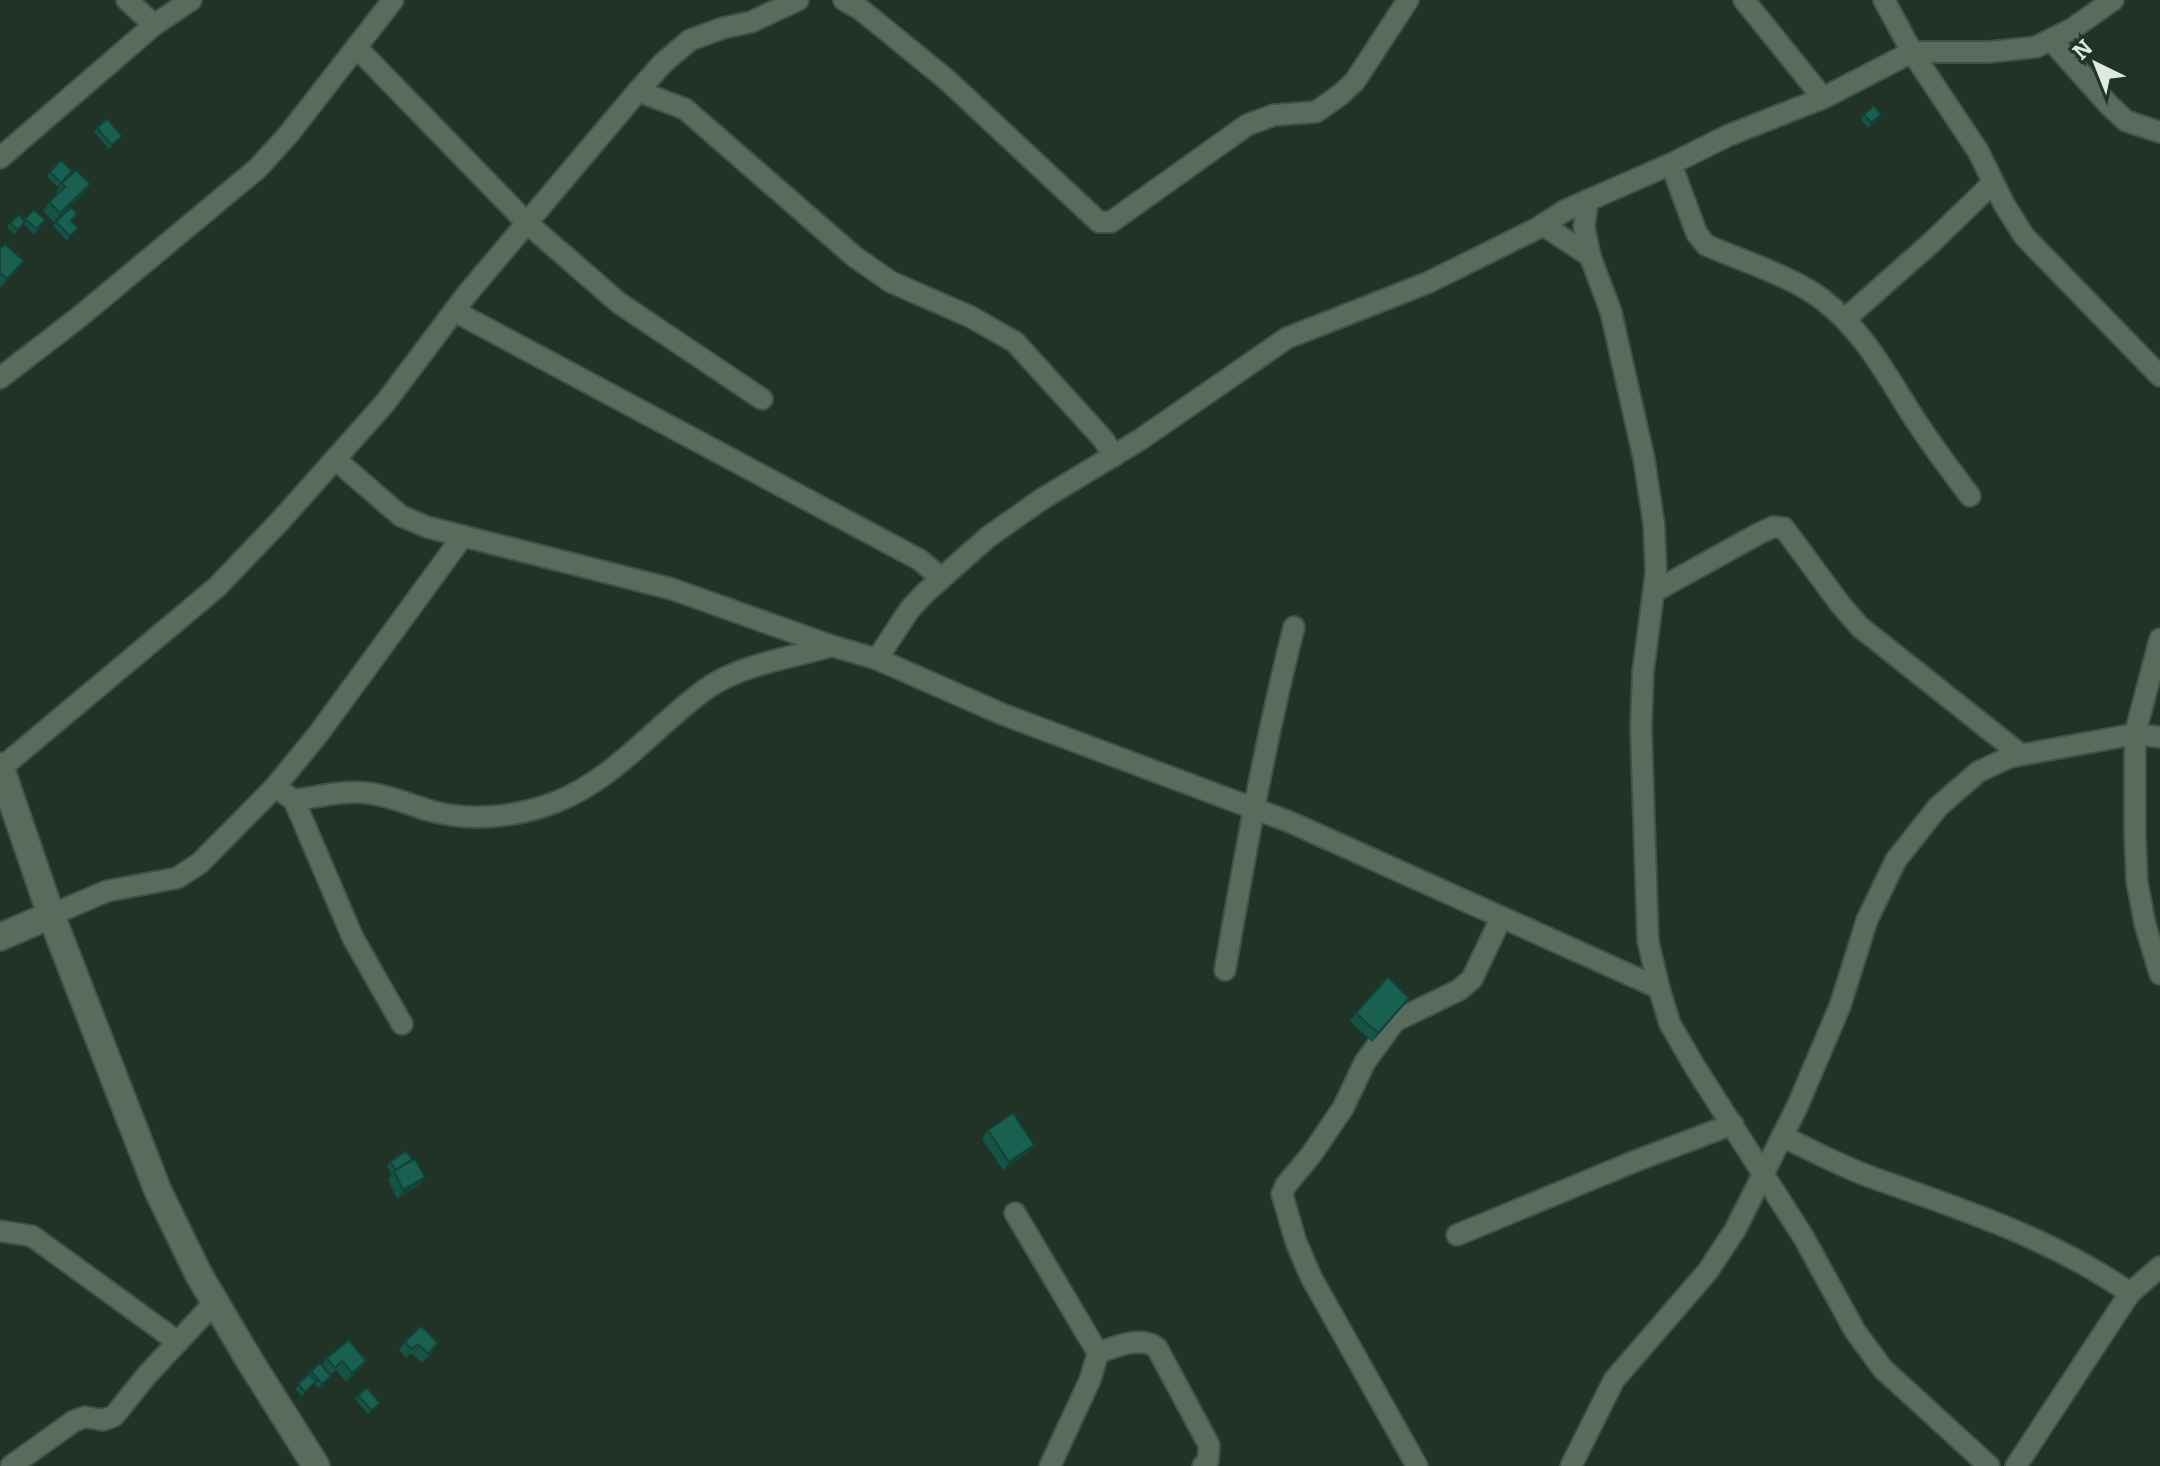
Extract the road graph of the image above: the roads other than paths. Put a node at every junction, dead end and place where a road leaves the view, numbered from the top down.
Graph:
1 (127, 0) edge
2 (191, 0) edge
3 (393, 0) edge
4 (798, 0) edge
5 (844, 0) edge
6 (1408, 0) edge
7 (1744, 0) edge
8 (1884, 0) edge
9 (2113, 0) edge
10 (154, 25) junction
11 (2051, 40) junction
12 (357, 48) junction
13 (1912, 52) junction
14 (638, 91) junction
15 (1823, 98) junction
16 (2160, 132) edge
17 (0, 158) edge
18 (1671, 164) junction
19 (1993, 183) junction
20 (1588, 200) junction
21 (527, 223) junction
22 (1543, 225) junction
23 (1590, 256) junction
24 (454, 311) junction
25 (1845, 319) junction
26 (2160, 376) edge
27 (0, 378) edge
28 (762, 399) dead end
29 (1114, 456) junction
30 (336, 460) junction
31 (1970, 496) dead end
32 (463, 536) junction
33 (940, 577) junction
34 (1655, 591) junction
35 (1294, 627) dead end
36 (2160, 639) edge
37 (832, 646) junction
38 (877, 659) junction
39 (2135, 734) junction
40 (2160, 737) edge
41 (2020, 754) junction
42 (0, 767) edge
43 (275, 787) junction
44 (294, 800) junction
45 (1253, 808) junction
46 (51, 915) junction
47 (1501, 918) junction
48 (0, 937) edge
49 (1225, 970) dead end
50 (2160, 974) edge
51 (1659, 988) junction
52 (402, 1024) dead end
53 (1733, 1124) junction
54 (1782, 1136) junction
55 (1761, 1174) junction
56 (1015, 1213) dead end
57 (0, 1231) edge
58 (1457, 1235) dead end
59 (2159, 1262) edge
60 (2130, 1293) junction
61 (215, 1302) junction
62 (178, 1342) junction
63 (1098, 1353) junction
64 (11, 1466) edge
65 (316, 1466) edge
66 (1050, 1466) edge
67 (1203, 1466) edge
68 (1417, 1466) edge
69 (1571, 1466) edge
70 (1989, 1466) edge
71 (2016, 1466) edge

1 - 10 street
2 - 10 street
3 - 12 street
4 - 14 street
5 - 6 street
7 - 15 street
8 - 13 street
9 - 11 street
10 - 17 street
11 - 13 street
11 - 16 street
12 - 21 street
12 - 27 street
13 - 15 street
13 - 19 street
14 - 21 street
14 - 29 street
15 - 18 street
18 - 20 street
18 - 25 street
19 - 25 street
19 - 26 street
20 - 22 street
20 - 23 street
21 - 24 street
21 - 28 street
22 - 23 street
22 - 29 street
23 - 34 street
24 - 30 street
24 - 33 street
25 - 31 street
29 - 33 street
30 - 32 street
30 - 42 street
32 - 37 street
32 - 43 street
33 - 38 street
34 - 41 street
34 - 51 street
35 - 45 street
36 - 39 street
37 - 38 street
37 - 44 street
38 - 45 street
39 - 40 street
39 - 41 street
39 - 50 street
41 - 54 street
42 - 46 street
43 - 44 street
43 - 46 street
44 - 52 street
45 - 47 street
45 - 49 street
46 - 48 street
46 - 61 street
47 - 51 street
47 - 68 street
51 - 53 street
53 - 55 street
53 - 58 street
54 - 55 street
54 - 60 street
55 - 69 street
55 - 70 street
56 - 63 street
57 - 62 street
59 - 60 street
60 - 71 street
61 - 62 street
61 - 65 street
62 - 64 street
63 - 66 street
63 - 67 street

